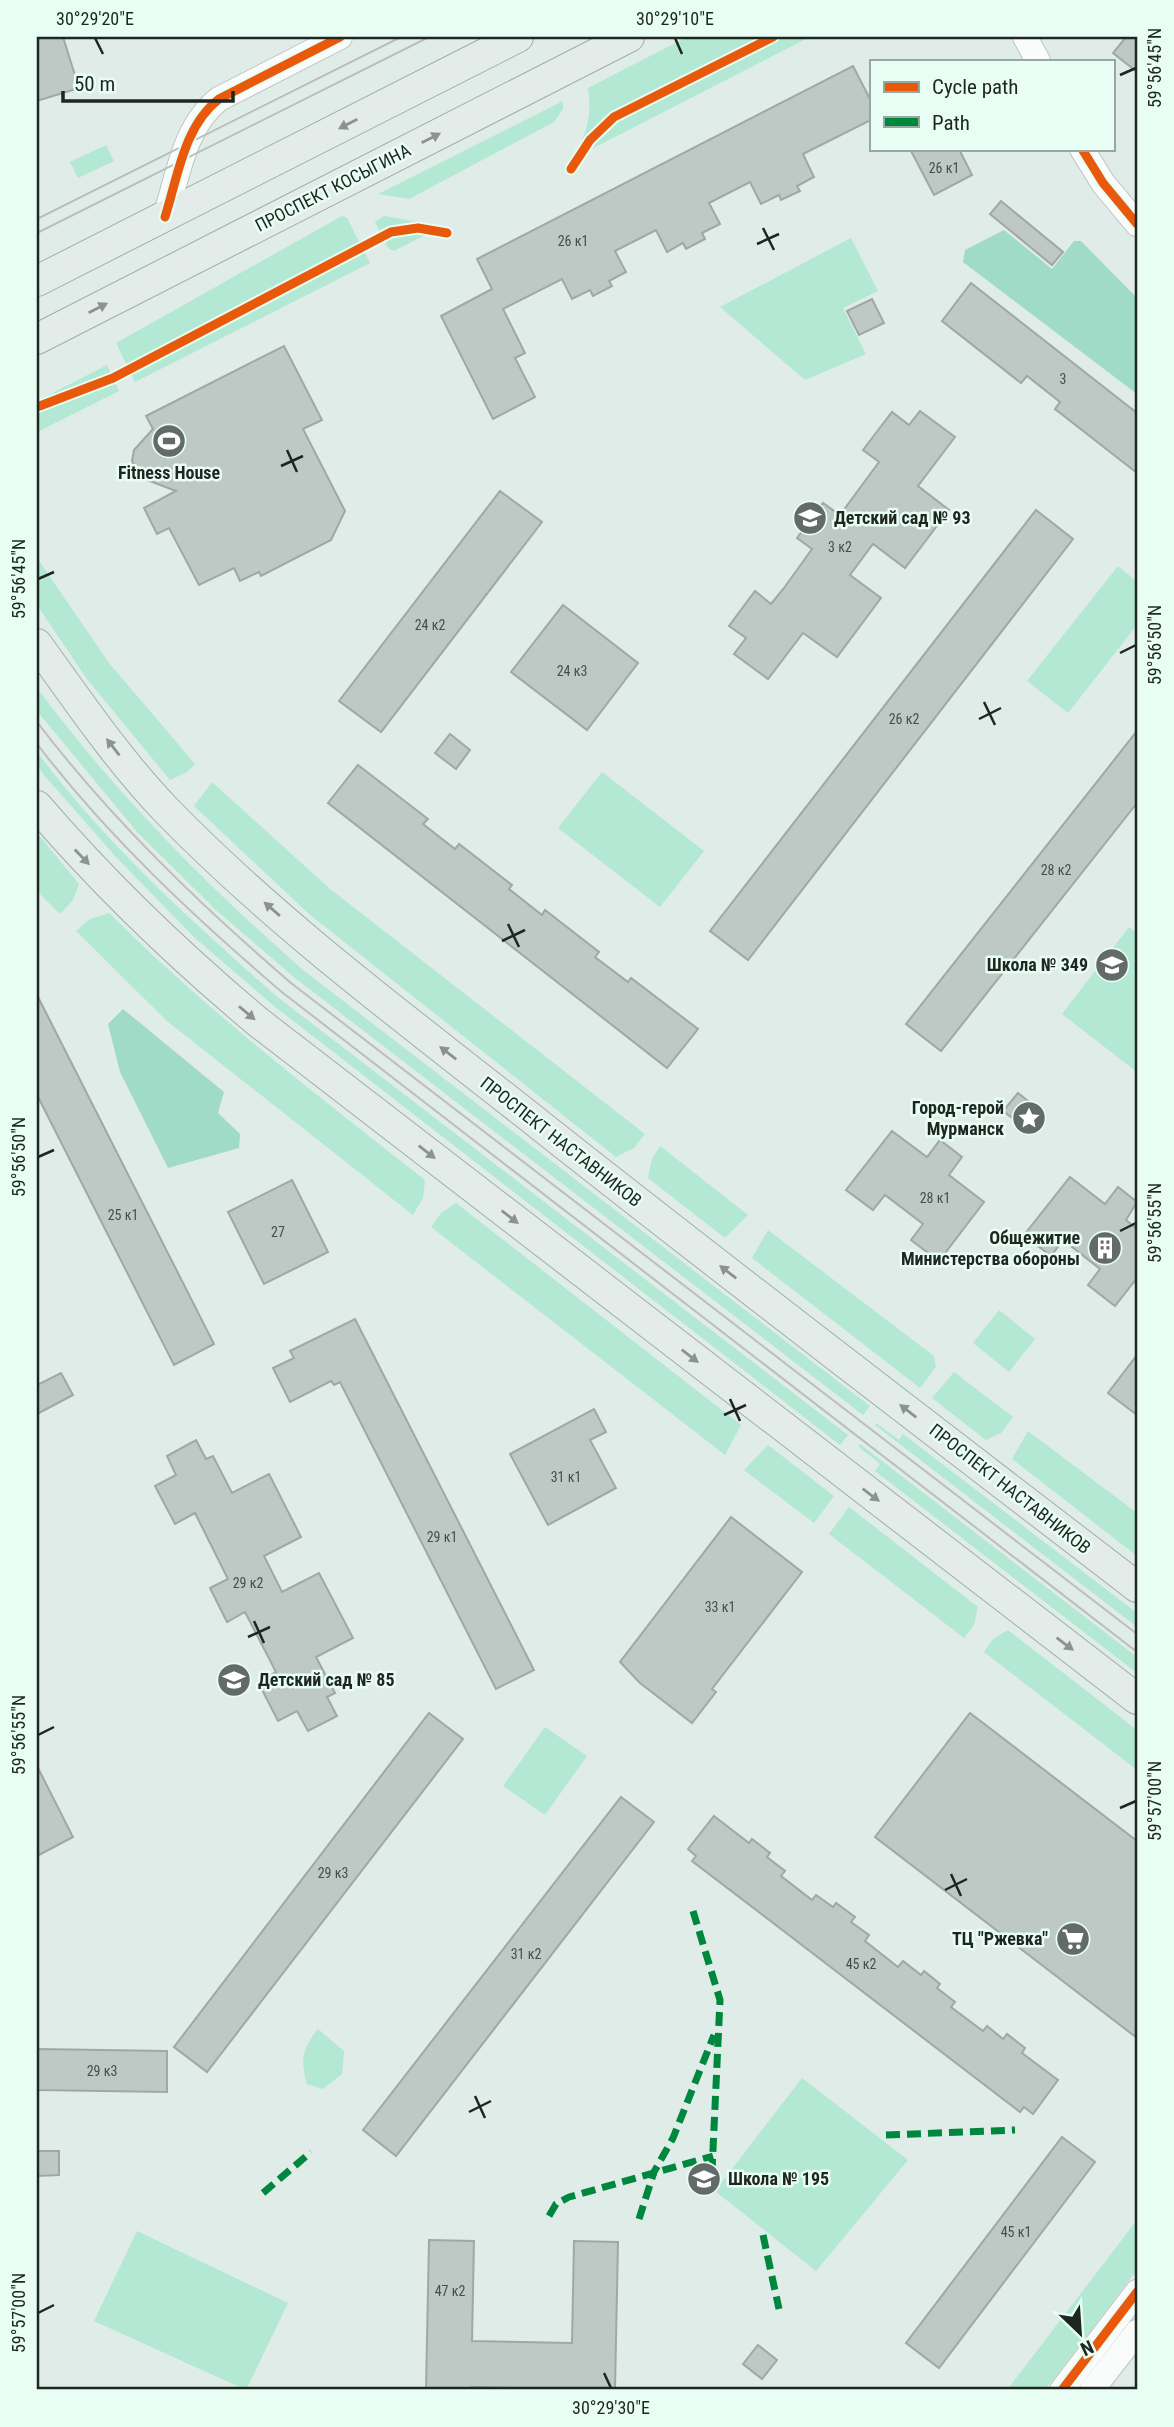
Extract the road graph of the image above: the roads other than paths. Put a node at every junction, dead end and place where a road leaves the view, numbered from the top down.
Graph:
1 (340, 37) edge
2 (517, 37) edge
3 (629, 37) edge
4 (1025, 37) edge
5 (1037, 60) edge
6 (1083, 150) edge
7 (165, 217) junction
8 (1137, 224) edge
9 (37, 281) edge
10 (37, 339) edge
11 (37, 644) edge
12 (37, 806) edge
13 (1137, 1587) edge
14 (1137, 1699) edge
15 (1137, 2292) edge
16 (1137, 2332) edge
17 (1062, 2390) edge
18 (1092, 2390) edge

1 - 7 street
2 -> 7 main road
10 -> 3 main road, ПРОСПЕКТ КОСЫГИНА
4 - 5 street
6 - 8 street
7 - 9 main road
13 -> 11 main road, ПРОСПЕКТ НАСТАВНИКОВ
12 -> 14 main road
15 - 17 street
16 - 18 street

